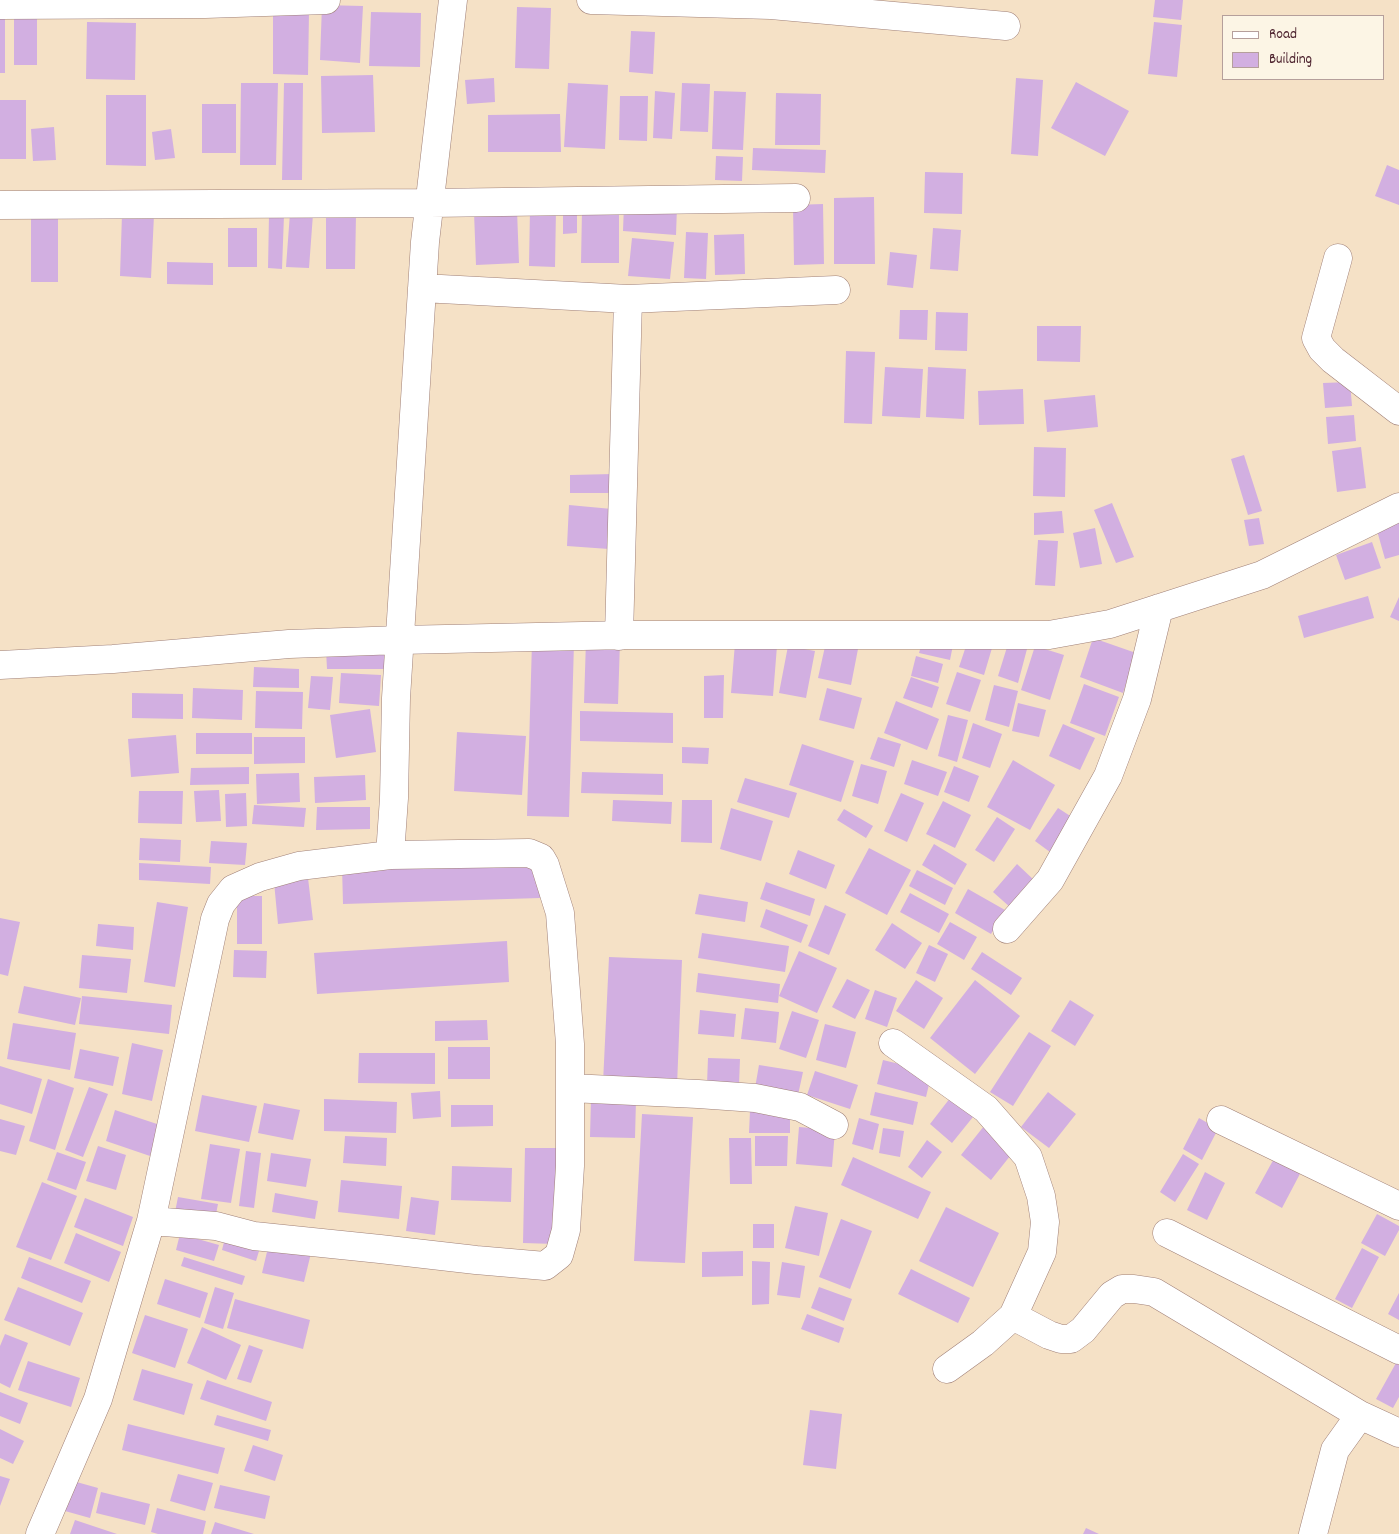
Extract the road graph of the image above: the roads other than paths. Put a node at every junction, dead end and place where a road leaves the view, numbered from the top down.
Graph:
1 (326, 0) edge
2 (453, 0) edge
3 (591, 0) edge
4 (0, 5) edge
5 (1006, 26) dead end
6 (796, 198) dead end
7 (430, 202) junction
8 (0, 205) edge
9 (1338, 258) dead end
10 (422, 288) junction
11 (836, 290) dead end
12 (628, 299) junction
13 (1399, 411) edge
14 (1399, 507) edge
15 (1159, 608) junction
16 (619, 636) junction
17 (400, 640) junction
18 (0, 665) edge
19 (390, 855) junction
20 (1007, 929) dead end
21 (893, 1043) dead end
22 (570, 1088) junction
23 (1221, 1120) dead end
24 (834, 1125) dead end
25 (1399, 1206) edge
26 (151, 1221) junction
27 (1167, 1233) dead end
28 (1013, 1316) junction
29 (1399, 1350) edge
30 (947, 1369) dead end
31 (1360, 1415) junction
32 (1399, 1432) edge
33 (40, 1534) edge
34 (1313, 1534) edge

1 - 4 street
2 - 7 street
3 - 5 street
6 - 7 street
7 - 8 street
7 - 10 street
9 - 13 street
10 - 12 street
10 - 17 street
11 - 12 street
12 - 16 street
14 - 15 street
15 - 16 street
15 - 20 street
16 - 17 street
17 - 18 street
17 - 19 street
19 - 22 street
19 - 26 street
21 - 28 street
22 - 24 street
22 - 26 street
23 - 25 street
26 - 33 street
27 - 29 street
28 - 30 street
28 - 31 street
31 - 32 street
31 - 34 street

